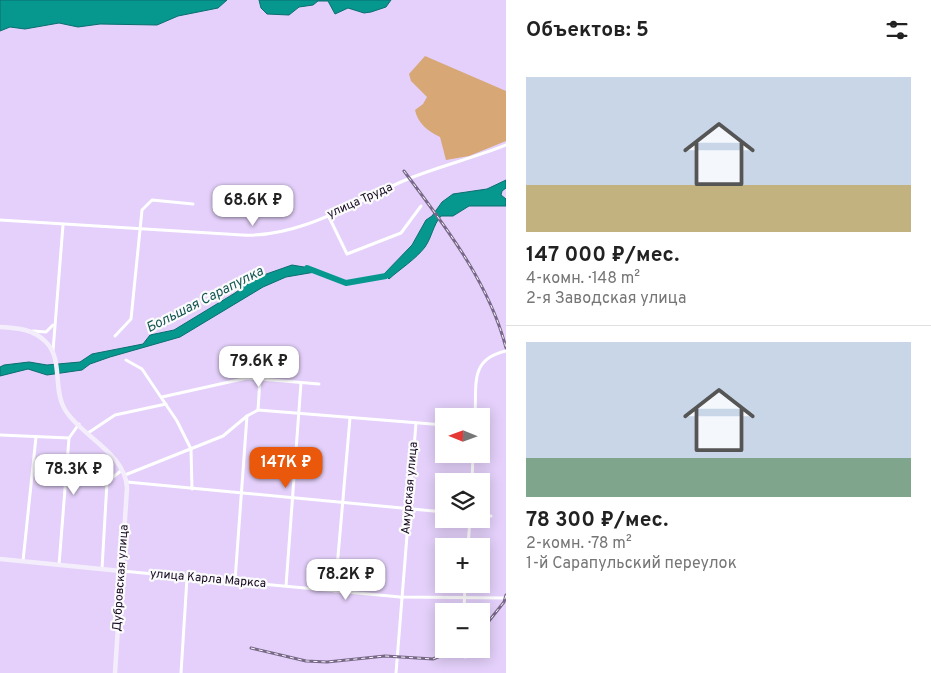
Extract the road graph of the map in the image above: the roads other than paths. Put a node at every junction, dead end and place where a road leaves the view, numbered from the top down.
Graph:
1 (506, 145) edge
2 (193, 204) dead end
3 (421, 206) dead end
4 (328, 215) junction
5 (0, 220) edge
6 (64, 225) junction
7 (140, 229) junction
8 (54, 322) junction
9 (0, 327) edge
10 (33, 331) junction
11 (115, 336) dead end
12 (506, 351) edge
13 (54, 356) junction
14 (126, 360) dead end
15 (260, 379) junction
16 (301, 383) junction
17 (319, 384) dead end
18 (162, 397) junction
19 (166, 404) junction
20 (476, 408) edge
21 (258, 410) junction
22 (298, 412) junction
23 (247, 416) junction
24 (350, 418) junction
25 (416, 423) junction
26 (79, 424) junction
27 (435, 424) edge
28 (88, 433) junction
29 (0, 435) edge
30 (36, 437) junction
31 (69, 438) junction
32 (191, 449) junction
33 (123, 473) junction
34 (127, 482) junction
35 (192, 489) junction
36 (242, 494) junction
37 (292, 499) junction
38 (343, 503) junction
39 (408, 508) junction
40 (435, 511) edge
41 (0, 559) edge
42 (23, 562) junction
43 (60, 565) junction
44 (102, 569) junction
45 (121, 571) junction
46 (187, 578) junction
47 (235, 581) junction
48 (286, 586) junction
49 (335, 591) junction
50 (464, 593) edge
51 (400, 597) junction
52 (464, 598) junction
53 (506, 598) edge
54 (464, 603) edge
55 (115, 673) edge
56 (181, 673) edge
57 (396, 673) edge

1 - 4 street, улица Труда
2 - 7 street
3 - 4 street
4 - 7 street, улица Труда
5 - 6 street, улица Труда
6 - 7 street, улица Труда
6 - 8 street
7 - 11 street
8 - 10 street
8 - 13 street
9 - 10 main road
10 - 13 main road
12 - 20 street
13 - 26 main road, Дубровская улица
14 - 18 street
15 - 16 street
15 - 18 street
15 - 21 street
16 - 17 street
16 - 22 street
18 - 19 street
19 - 28 street
19 - 32 street
21 - 22 street
21 - 23 street
22 - 24 street
22 - 37 street
23 - 32 street
23 - 36 street
24 - 25 street
24 - 38 street
25 - 27 street
25 - 39 street, Амурская улица
26 - 28 main road, Дубровская улица
26 - 31 street
28 - 33 main road, Дубровская улица
29 - 30 street
30 - 31 street
30 - 42 street
31 - 43 street
32 - 33 street
32 - 35 street
33 - 34 main road, Дубровская улица
33 - 44 street
34 - 35 street
34 - 45 main road, Дубровская улица
35 - 36 street
36 - 37 street
36 - 47 street
37 - 38 street
37 - 48 street
38 - 39 street
38 - 49 street
39 - 40 street
39 - 51 street, Амурская улица
41 - 42 main road, улица Карла Маркса
42 - 43 main road, улица Карла Маркса
43 - 44 main road, улица Карла Маркса
44 - 45 main road, улица Карла Маркса
45 - 46 street, улица Карла Маркса
45 - 55 main road, Дубровская улица
46 - 47 street, улица Карла Маркса
46 - 56 street
47 - 48 street, улица Карла Маркса
48 - 49 street, улица Карла Маркса
49 - 51 street, улица Карла Маркса
50 - 52 street
51 - 52 street, улица Карла Маркса
51 - 57 street, Амурская улица
52 - 53 street, улица Карла Маркса
52 - 54 street

